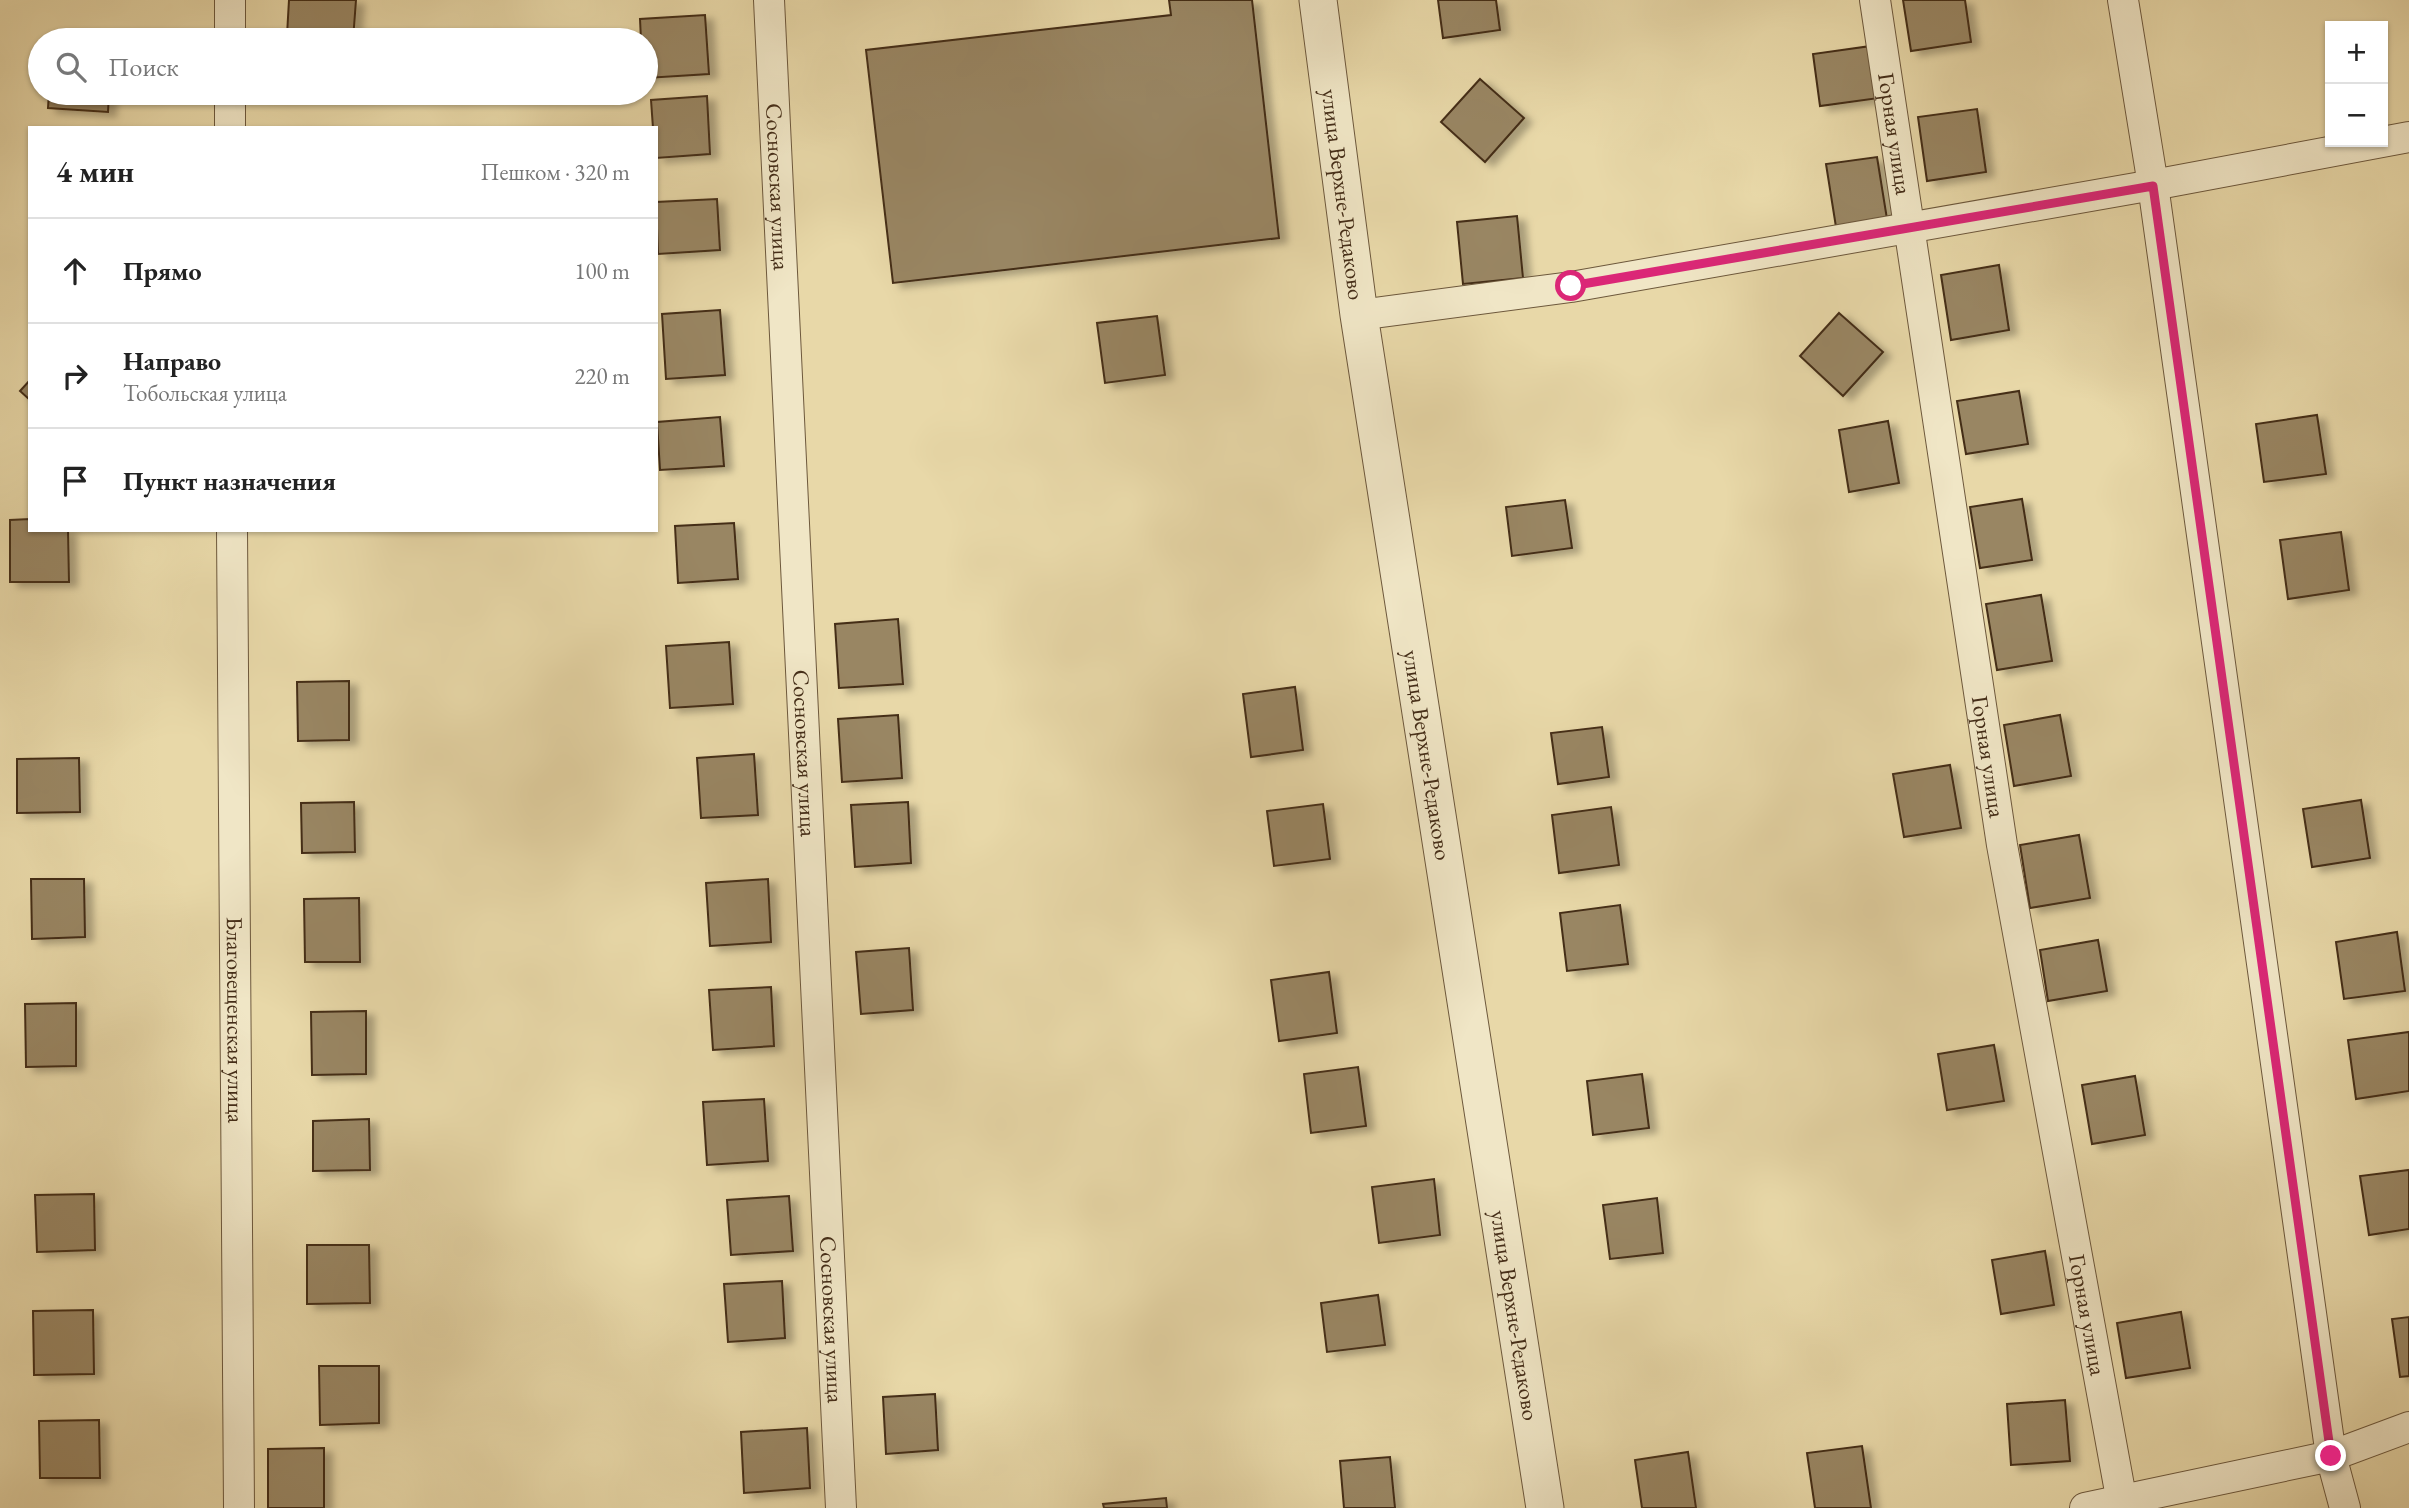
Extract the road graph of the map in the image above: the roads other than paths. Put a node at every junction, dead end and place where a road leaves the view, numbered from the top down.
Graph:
1 (230, 0) edge
2 (769, 0) edge
3 (1318, 0) edge
4 (1875, 0) edge
5 (2123, 0) edge
6 (230, 28) edge
7 (230, 105) edge
8 (230, 126) edge
9 (2409, 137) edge
10 (2153, 186) junction
11 (1909, 228) junction
12 (1359, 315) junction
13 (232, 532) edge
14 (2409, 1427) edge
15 (2331, 1456) junction
16 (2123, 1504) edge
17 (239, 1508) edge
18 (841, 1508) edge
19 (1545, 1508) edge
20 (2085, 1508) edge
21 (2345, 1508) edge

1 - 6 street
2 - 18 street, Сосновская улица
3 - 12 street, улица Верхне-Редаково
4 - 11 street, Горная улица
5 - 10 street
7 - 8 street
9 - 10 street
10 - 11 street
10 - 15 street
11 - 12 street
11 - 16 street, Горная улица
12 - 19 street, улица Верхне-Редаково
13 - 17 street, Благовещенская улица
14 - 15 street
15 - 16 street
15 - 21 street
16 - 20 street

